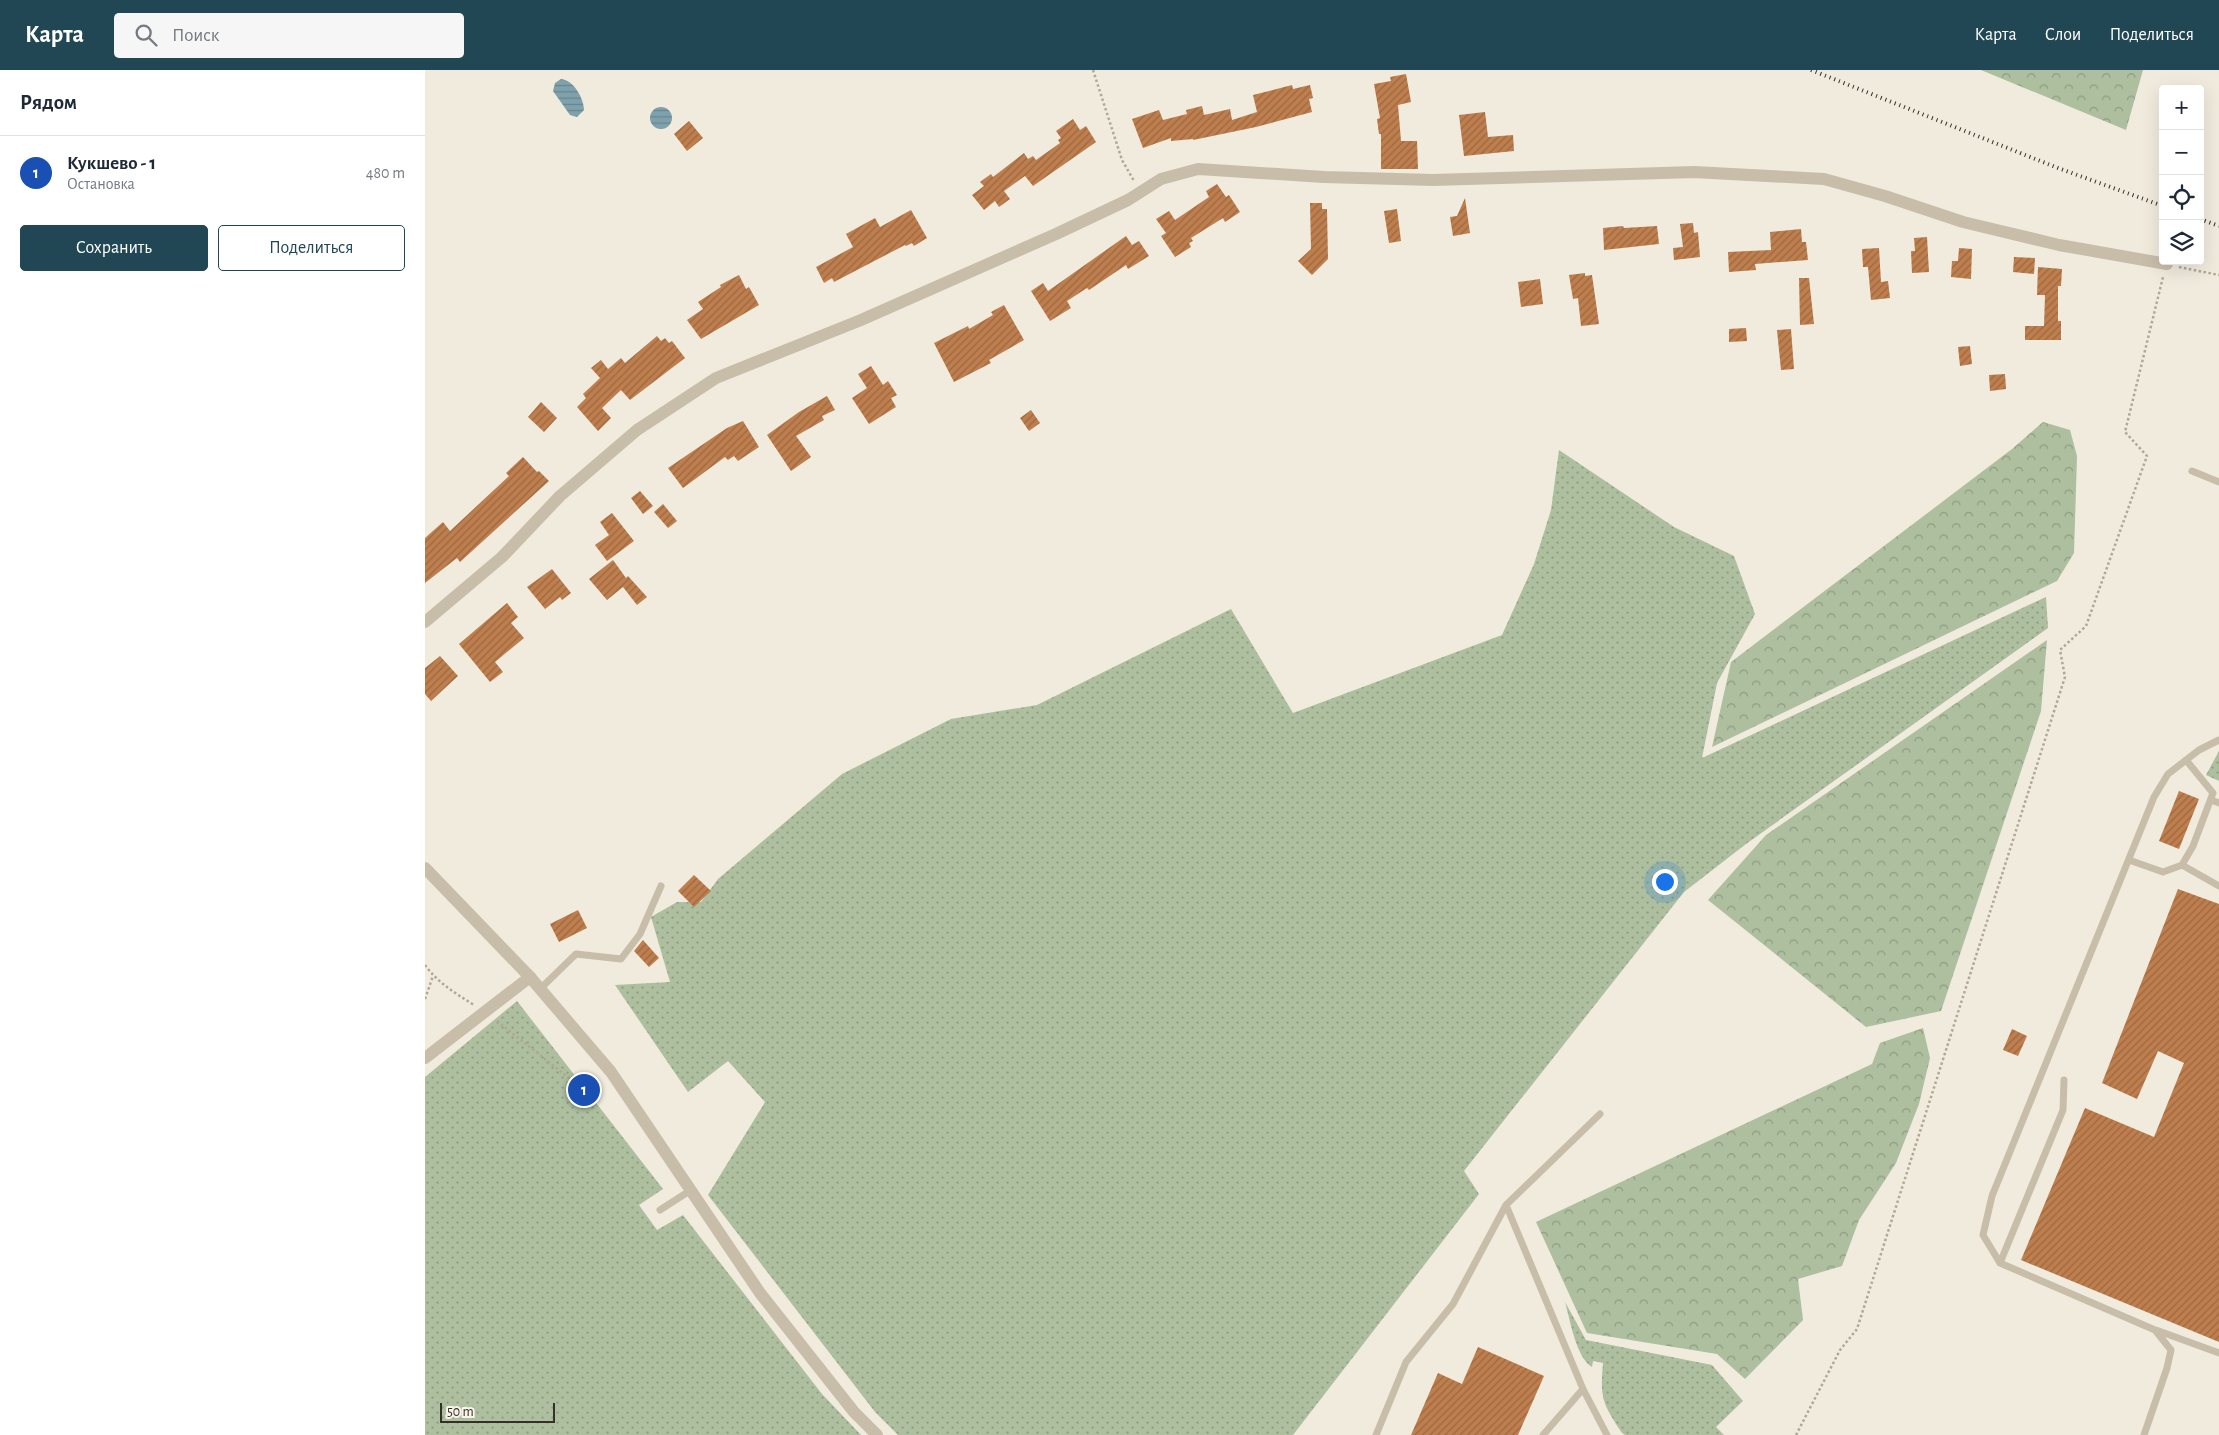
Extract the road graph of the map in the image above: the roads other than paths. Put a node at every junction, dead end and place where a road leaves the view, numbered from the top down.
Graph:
1 (2159, 263) edge
2 (2192, 471) dead end
3 (2219, 482) edge
4 (425, 622) edge
5 (2219, 740) edge
6 (2186, 760) junction
7 (2211, 800) junction
8 (2219, 804) edge
9 (2129, 860) junction
10 (2182, 865) junction
11 (425, 868) edge
12 (661, 886) dead end
13 (2219, 886) edge
14 (530, 977) junction
15 (540, 988) junction
16 (425, 1058) edge
17 (2064, 1080) dead end
18 (1600, 1114) dead end
19 (691, 1190) junction
20 (1506, 1205) junction
21 (660, 1210) dead end
22 (2000, 1263) junction
23 (2155, 1330) junction
24 (2219, 1353) edge
25 (1583, 1389) junction
26 (877, 1435) edge
27 (1376, 1435) edge
28 (1543, 1435) edge
29 (1607, 1435) edge
30 (2144, 1435) edge

1 - 4 street
2 - 3 lane
5 - 6 lane
6 - 7 lane
6 - 9 lane
7 - 8 lane
7 - 10 lane
9 - 10 lane
9 - 22 lane
10 - 13 lane
11 - 14 street
12 - 15 lane
14 - 15 street
14 - 16 street
15 - 19 street
17 - 22 lane
18 - 20 lane
19 - 21 lane
19 - 26 street
20 - 25 lane
20 - 27 lane
22 - 23 lane
23 - 24 lane
23 - 30 lane
25 - 28 lane
25 - 29 lane

